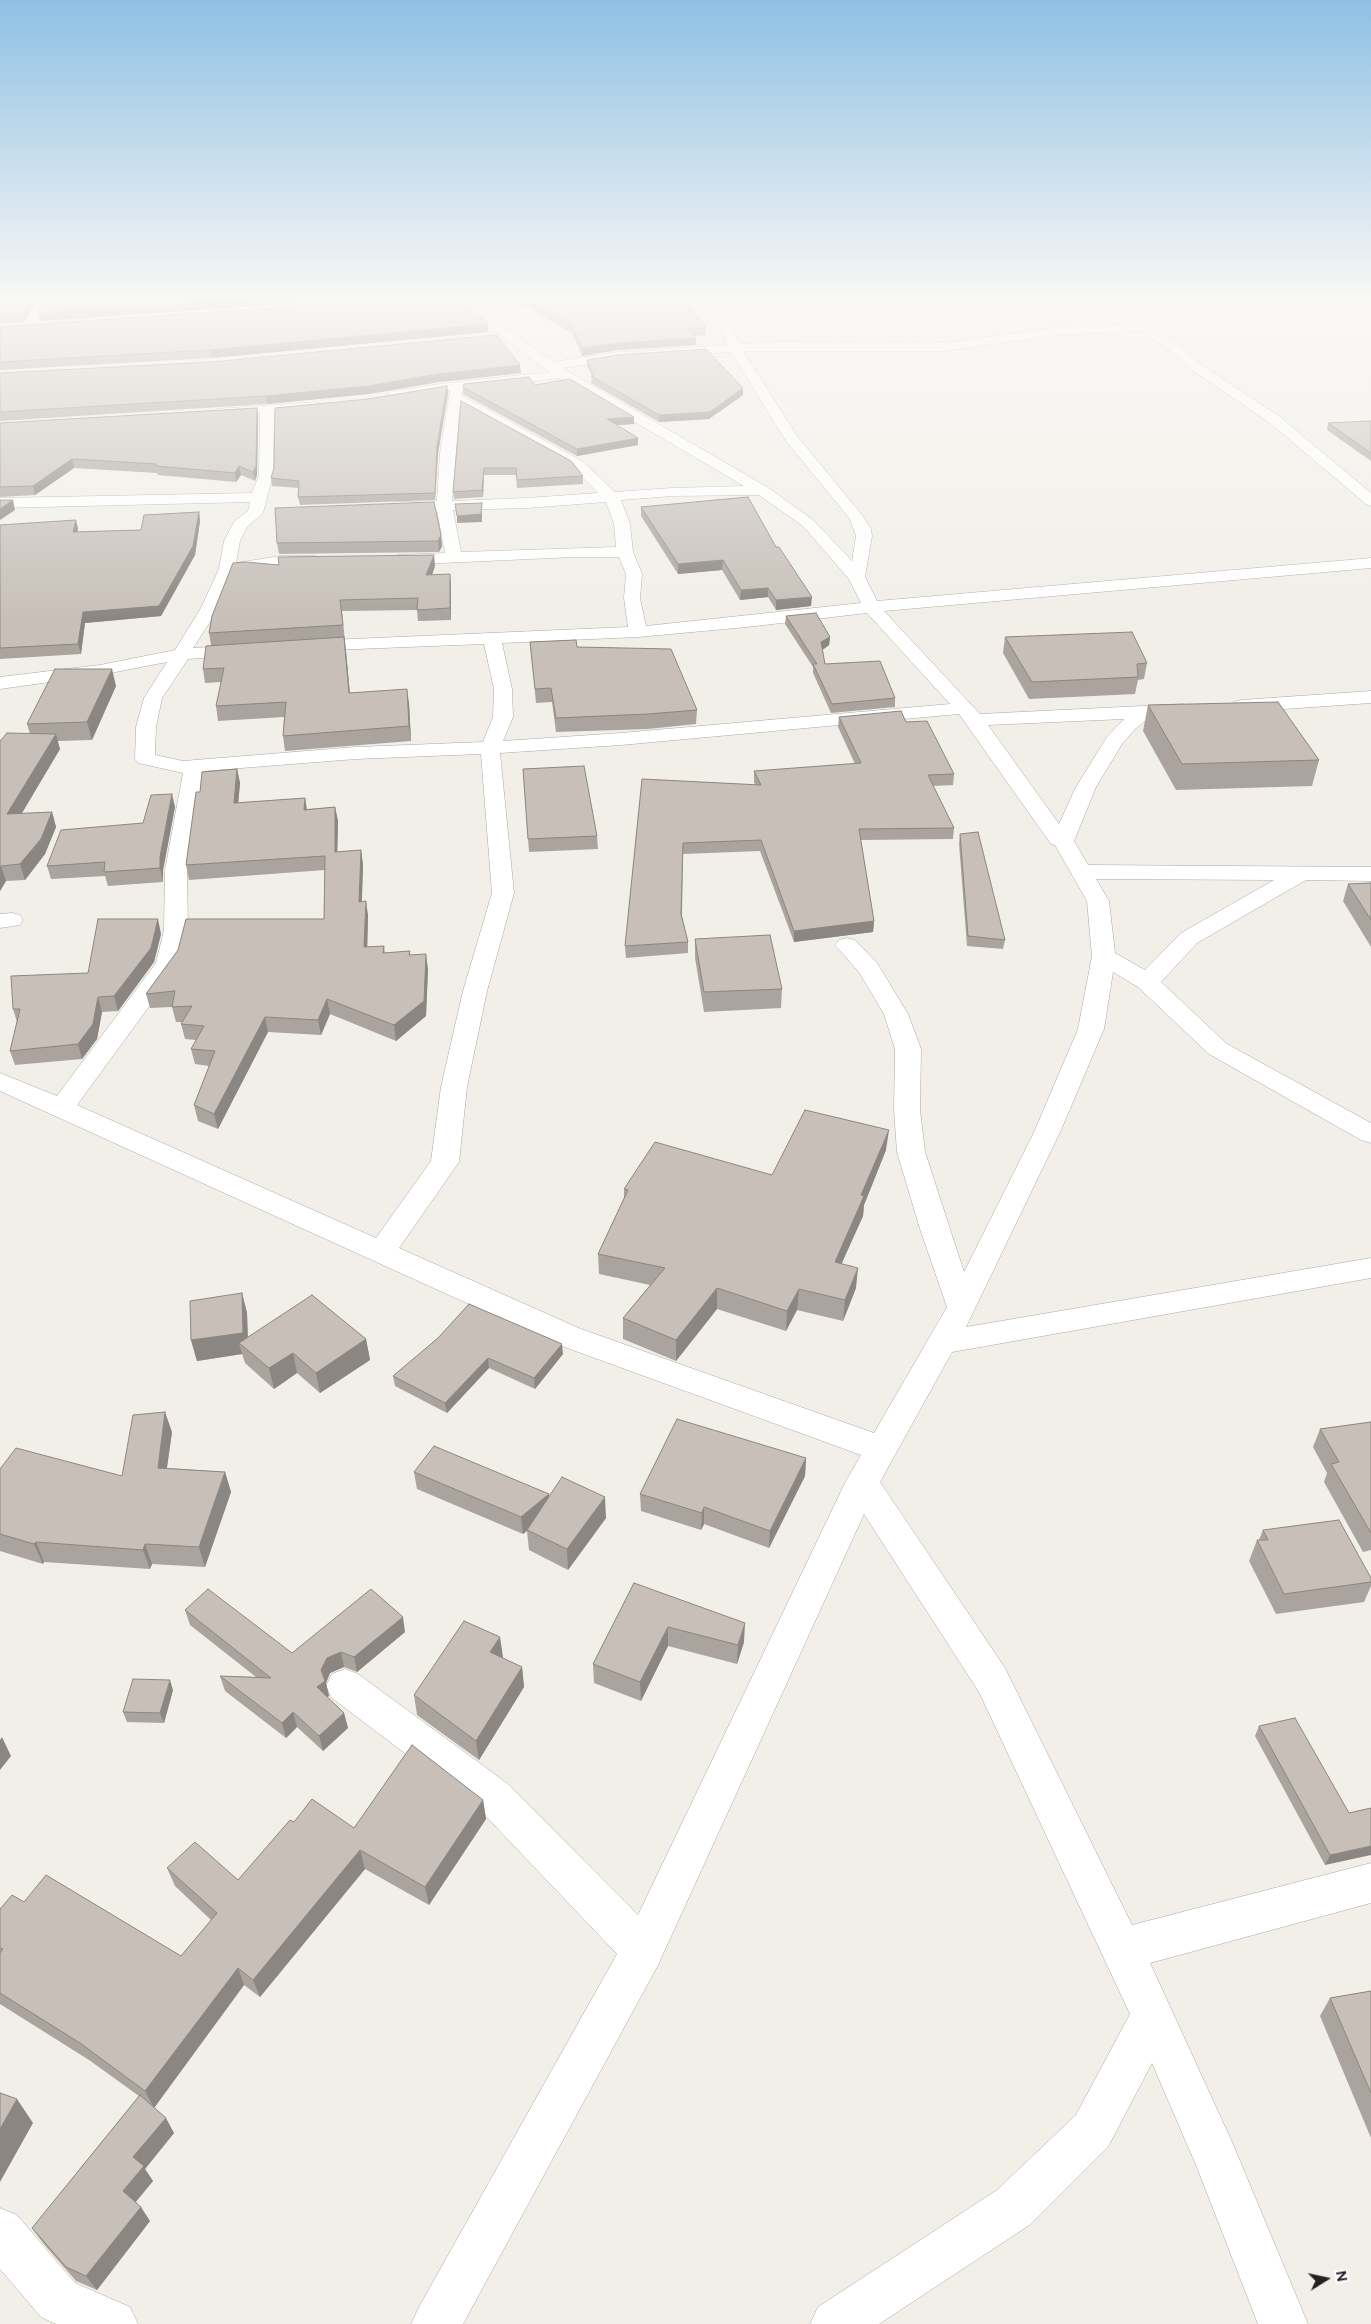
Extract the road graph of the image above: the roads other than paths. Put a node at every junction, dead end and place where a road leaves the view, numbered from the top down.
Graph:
1 (454, 403) edge
2 (477, 403) edge
3 (613, 403) edge
4 (770, 403) edge
5 (1250, 403) edge
6 (322, 404) edge
7 (267, 410) junction
8 (209, 413) edge
9 (762, 490) junction
10 (612, 496) junction
11 (258, 497) junction
12 (1371, 501) edge
13 (0, 503) edge
14 (444, 505) junction
15 (377, 507) edge
16 (274, 512) edge
17 (255, 513) junction
18 (626, 552) junction
19 (454, 557) junction
20 (382, 560) edge
21 (335, 561) edge
22 (1371, 563) edge
23 (227, 568) junction
24 (857, 577) junction
25 (871, 607) junction
26 (638, 632) junction
27 (492, 639) junction
28 (288, 647) edge
29 (260, 649) edge
30 (182, 654) junction
31 (0, 683) edge
32 (1371, 697) edge
33 (1224, 707) edge
34 (1204, 709) edge
35 (1144, 713) junction
36 (970, 714) junction
37 (490, 748) junction
38 (194, 767) junction
39 (1063, 841) junction
40 (1081, 872) junction
41 (1301, 874) junction
42 (1371, 874) edge
43 (847, 945) dead end
44 (1104, 956) junction
45 (1147, 982) junction
46 (0, 1081) edge
47 (61, 1109) junction
48 (1371, 1134) edge
49 (381, 1253) junction
50 (1371, 1268) edge
51 (962, 1307) junction
52 (941, 1343) junction
53 (871, 1466) junction
54 (345, 1686) dead end
55 (1371, 1884) edge
56 (1122, 1949) junction
57 (643, 1950) junction
58 (1153, 2015) junction
59 (0, 2232) edge
60 (113, 2324) edge
61 (436, 2324) edge
62 (835, 2324) edge
63 (1283, 2324) edge

1 - 14 street
2 - 10 street
3 - 9 street
4 - 24 street
5 - 12 street
6 - 7 street
7 - 8 street
7 - 11 street
9 - 10 street
9 - 24 street
10 - 14 street
10 - 18 street
11 - 13 street
11 - 17 street
14 - 15 street
14 - 19 street
16 - 17 street
17 - 23 street
18 - 19 street
18 - 26 street
19 - 20 street
21 - 23 street
22 - 25 street
23 - 30 street
24 - 25 street
25 - 26 street
25 - 36 street
26 - 27 street
27 - 28 street
27 - 37 street
29 - 30 street
30 - 31 street
30 - 38 street
32 - 33 street
34 - 35 street
35 - 36 street
35 - 39 street
36 - 37 street
36 - 39 street
37 - 38 street
37 - 49 street
38 - 47 street
39 - 40 street
40 - 41 street
40 - 44 street
41 - 42 street
41 - 45 street
43 - 51 street
44 - 45 street
44 - 51 street
45 - 48 street
46 - 47 street
47 - 49 street
49 - 53 street
50 - 52 street
51 - 52 street
52 - 53 street
53 - 56 street
53 - 57 street
54 - 57 street
55 - 56 street
56 - 58 street
57 - 61 street
58 - 62 street
58 - 63 street
59 - 60 street

